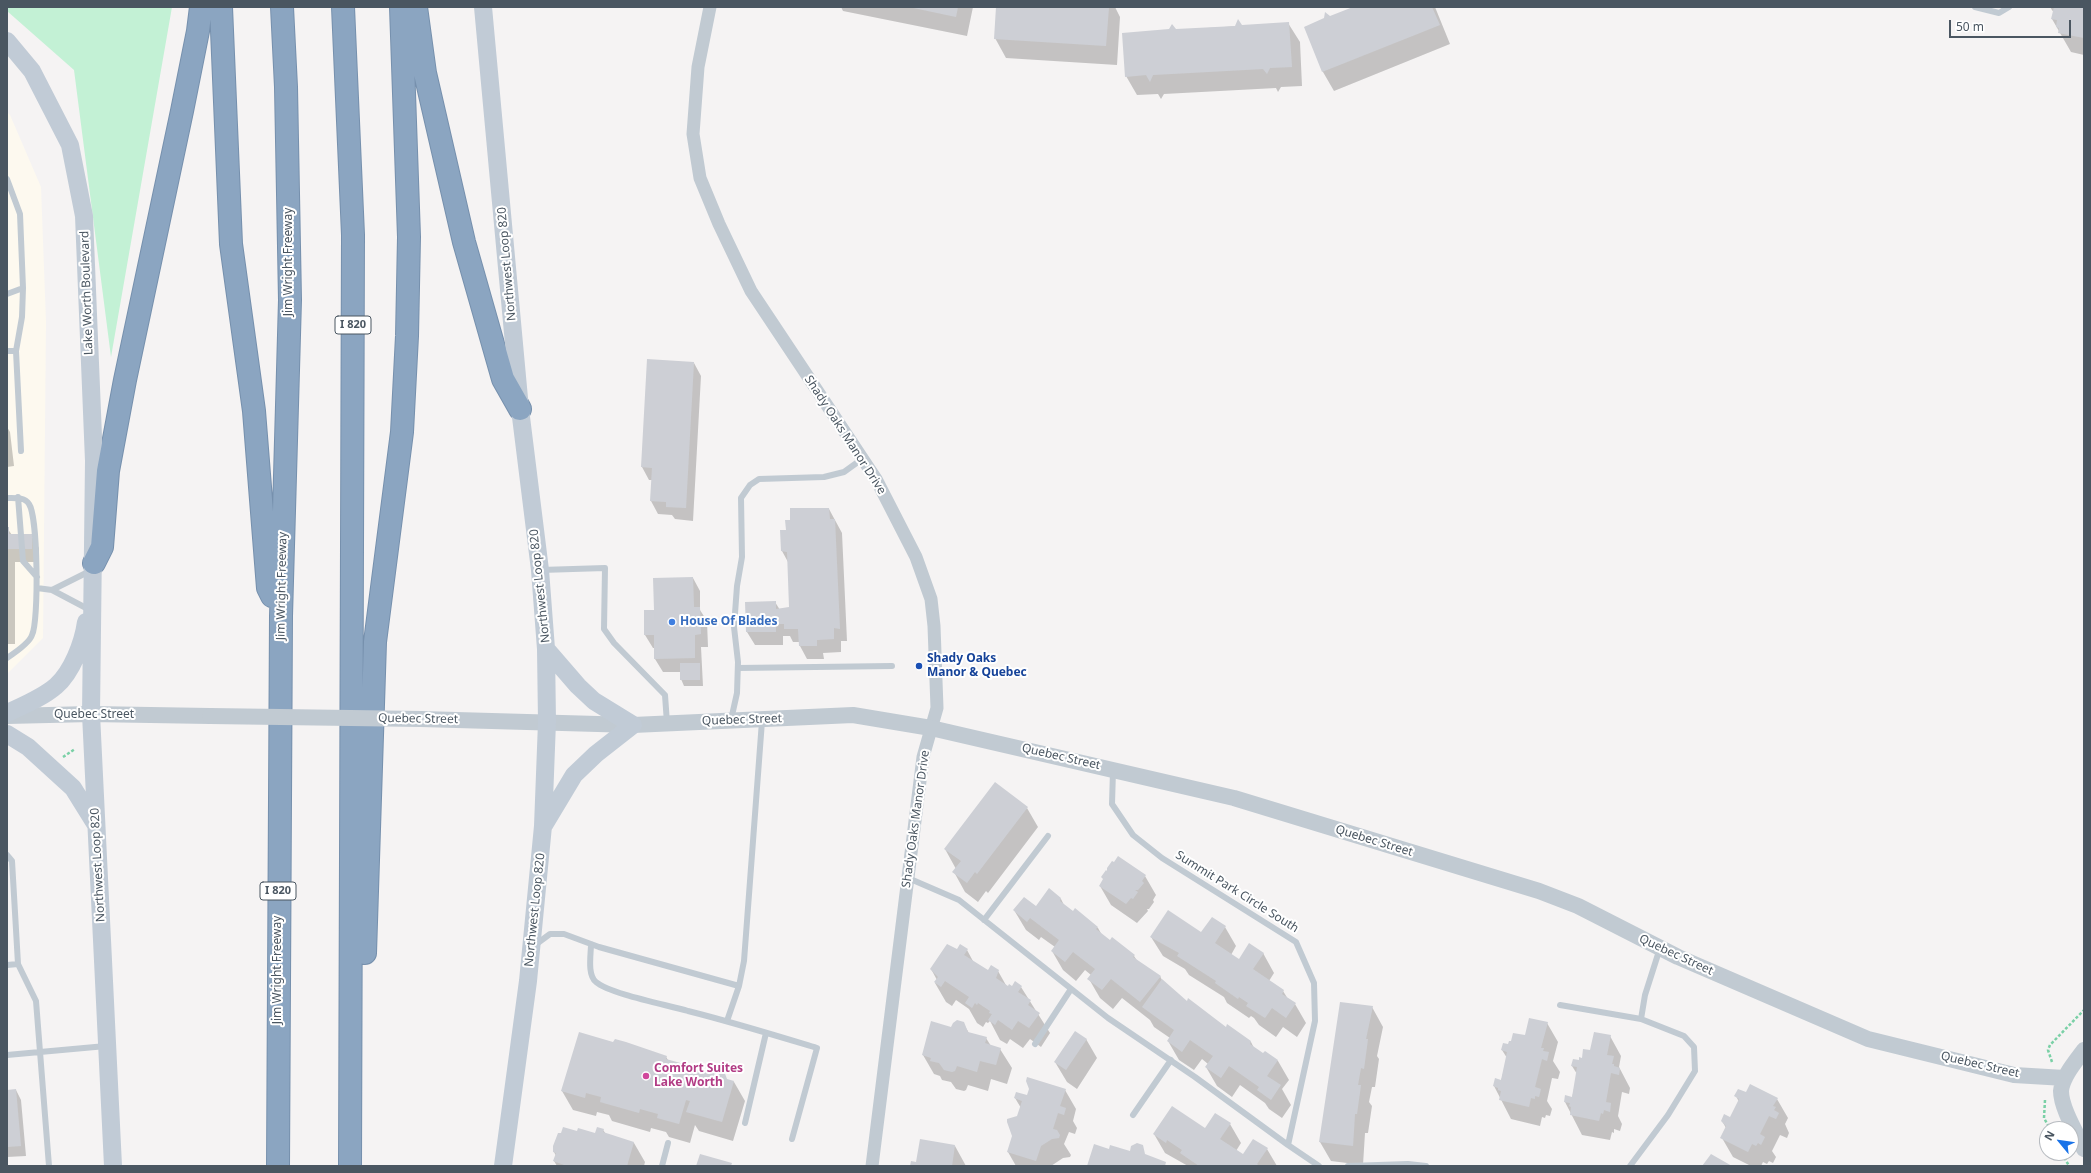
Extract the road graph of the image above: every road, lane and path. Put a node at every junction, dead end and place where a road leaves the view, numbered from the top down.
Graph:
1 (201, 7) edge
2 (221, 7) edge
3 (282, 7) edge
4 (343, 7) edge
5 (401, 7) edge
6 (416, 7) edge
7 (483, 7) edge
8 (710, 7) edge
9 (1975, 7) edge
10 (2008, 7) edge
11 (7, 41) edge
12 (7, 179) edge
13 (23, 288) junction
14 (7, 294) edge
15 (7, 351) edge
16 (16, 351) junction
17 (520, 410) junction
18 (21, 451) dead end
19 (862, 459) junction
20 (18, 497) junction
21 (7, 498) edge
22 (94, 569) junction
23 (540, 570) junction
24 (37, 577) junction
25 (37, 588) junction
26 (52, 590) junction
27 (88, 609) junction
28 (281, 616) junction
29 (546, 649) junction
30 (7, 658) edge
31 (892, 666) dead end
32 (738, 668) junction
33 (7, 714) edge
34 (91, 714) junction
35 (763, 719) junction
36 (731, 720) junction
37 (547, 722) junction
38 (667, 723) junction
39 (633, 725) junction
40 (931, 728) junction
41 (7, 734) edge
42 (79, 747) dead end
43 (56, 761) dead end
44 (1113, 769) junction
45 (97, 826) junction
46 (543, 826) junction
47 (1048, 836) dead end
48 (7, 855) edge
49 (908, 878) junction
50 (984, 920) junction
51 (591, 944) junction
52 (532, 948) junction
53 (1660, 948) junction
54 (18, 964) junction
55 (7, 965) edge
56 (739, 986) junction
57 (1071, 989) junction
58 (1560, 1005) dead end
59 (1641, 1020) junction
60 (727, 1021) junction
61 (351, 1027) junction
62 (766, 1033) junction
63 (1035, 1044) dead end
64 (107, 1046) junction
65 (2084, 1050) edge
66 (40, 1052) junction
67 (7, 1055) edge
68 (1171, 1060) junction
69 (2065, 1078) junction
70 (1133, 1115) dead end
71 (745, 1123) dead end
72 (792, 1139) dead end
73 (668, 1143) dead end
74 (1288, 1146) junction
75 (2084, 1150) edge
76 (1389, 1165) edge
77 (49, 1166) edge
78 (113, 1166) edge
79 (278, 1166) edge
80 (350, 1166) edge
81 (503, 1166) edge
82 (662, 1166) edge
83 (872, 1166) edge
84 (1319, 1166) edge
85 (1348, 1166) edge
86 (1426, 1166) edge
87 (1630, 1166) edge

1 - 22 highway
2 - 28 highway
3 - 28 highway, Jim Wright Freeway / I 820
4 - 61 highway, I 820
5 - 61 highway
6 - 17 highway
7 - 17 main road, Northwest Loop 820
8 - 19 street, Shady Oaks Manor Drive
9 - 10 lane
11 - 22 main road, Lake Worth Boulevard
12 - 13 lane
13 - 14 lane
13 - 16 lane
15 - 16 lane
16 - 18 lane
17 - 23 main road, Northwest Loop 820
19 - 32 lane
19 - 40 street, Shady Oaks Manor Drive
20 - 21 lane
20 - 24 lane
20 - 24 lane
22 - 26 lane
22 - 27 main road
22 - 34 main road, Northwest Loop 820
23 - 29 main road, Northwest Loop 820
23 - 38 lane
24 - 25 lane
25 - 26 lane
25 - 30 lane
26 - 27 lane
27 - 33 main road
28 - 79 highway, Jim Wright Freeway / I 820
29 - 37 main road, Northwest Loop 820
29 - 39 main road
31 - 32 lane
32 - 36 lane
33 - 34 street, Quebec Street
34 - 37 street, Quebec Street, bridge
34 - 45 main road, Northwest Loop 820
35 - 36 street, Quebec Street
35 - 40 street, Quebec Street
35 - 56 lane
36 - 38 street, Quebec Street
37 - 39 street, Quebec Street
37 - 46 main road, Northwest Loop 820
38 - 39 street, Quebec Street
39 - 46 main road
40 - 44 street, Quebec Street
40 - 49 street, Shady Oaks Manor Drive
41 - 45 main road
42 - 43 path
44 - 53 street, Quebec Street
44 - 74 lane, Summit Park Circle South
45 - 64 main road, Northwest Loop 820
46 - 52 main road, Northwest Loop 820
47 - 50 lane
48 - 54 lane
49 - 50 lane
49 - 83 street, Shady Oaks Manor Drive
50 - 57 lane
51 - 52 lane
51 - 56 lane
51 - 60 lane
52 - 81 main road, Northwest Loop 820
53 - 59 lane
53 - 69 street, Quebec Street
54 - 55 lane
54 - 66 lane
56 - 60 lane
57 - 63 lane
57 - 68 lane
58 - 59 lane
59 - 87 lane
60 - 62 lane
61 - 80 highway, I 820
62 - 71 lane
62 - 72 lane
64 - 66 lane
64 - 78 main road, Northwest Loop 820
65 - 69 street
66 - 67 lane
66 - 77 lane
68 - 70 lane
68 - 74 lane
69 - 75 street
73 - 82 lane
74 - 84 lane
76 - 85 lane
76 - 86 lane

